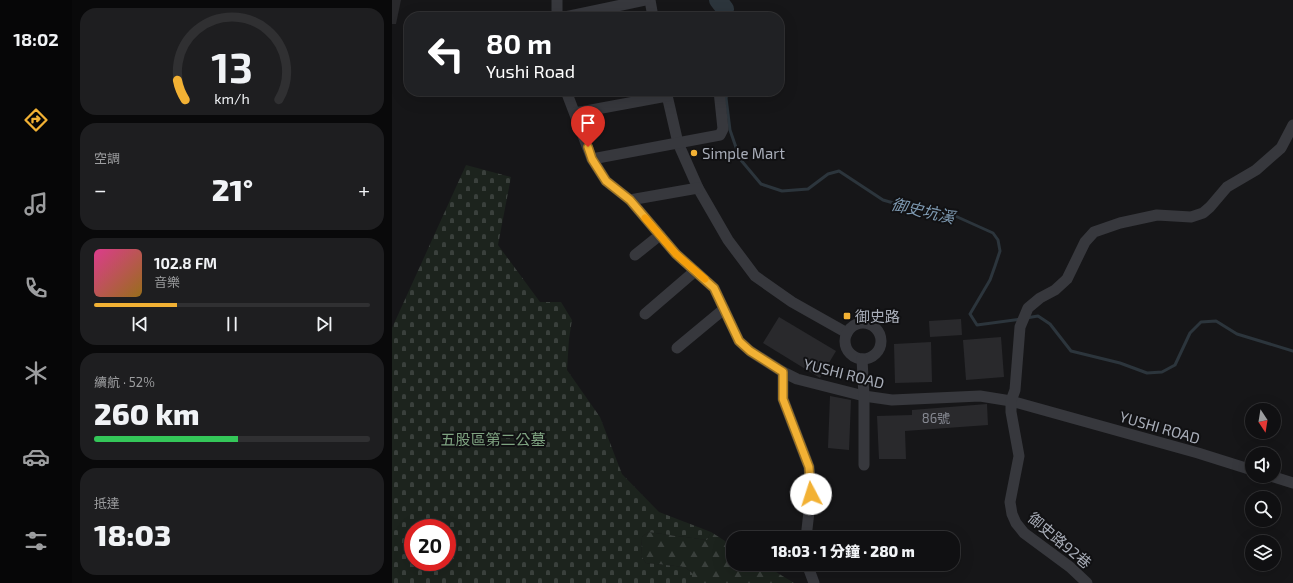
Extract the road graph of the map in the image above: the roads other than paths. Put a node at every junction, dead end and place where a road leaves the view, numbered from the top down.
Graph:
1 (557, 0) edge
2 (651, 1) edge
3 (557, 12) edge
4 (592, 12) edge
5 (652, 12) edge
6 (568, 96) edge
7 (656, 96) edge
8 (666, 96) edge
9 (719, 96) edge
10 (575, 113) junction
11 (1293, 125) edge
12 (678, 144) junction
13 (592, 159) junction
14 (698, 188) junction
15 (630, 200) junction
16 (660, 235) junction
17 (635, 255) dead end
18 (696, 271) junction
19 (724, 309) junction
20 (645, 314) dead end
21 (847, 333) junction
22 (677, 348) dead end
23 (862, 359) junction
24 (783, 372) junction
25 (864, 396) junction
26 (1011, 401) junction
27 (864, 465) dead end
28 (1245, 468) edge
29 (1281, 479) edge
30 (1293, 483) edge
31 (807, 531) edge
32 (810, 571) edge
33 (814, 583) edge
34 (1087, 583) edge

1 - 3 street
2 - 4 street
2 - 5 street
6 - 10 street, YUSHI ROAD
7 - 10 street
8 - 12 street
9 - 12 street
10 - 13 street, YUSHI ROAD
11 - 26 street, 御史路92巷
12 - 13 street
12 - 14 street
13 - 15 street, YUSHI ROAD
14 - 15 street
14 - 21 street
15 - 16 street, YUSHI ROAD
16 - 17 street
16 - 18 street, YUSHI ROAD
18 - 19 street, YUSHI ROAD
18 - 20 street
19 - 22 street
19 - 24 street, YUSHI ROAD
21 - 23 street
21 - 23 street
23 - 25 street
24 - 25 street, YUSHI ROAD
24 - 31 street
25 - 26 street, YUSHI ROAD
25 - 27 street
26 - 28 street, YUSHI ROAD
26 - 34 street, 御史路92巷
29 - 30 street
32 - 33 street

